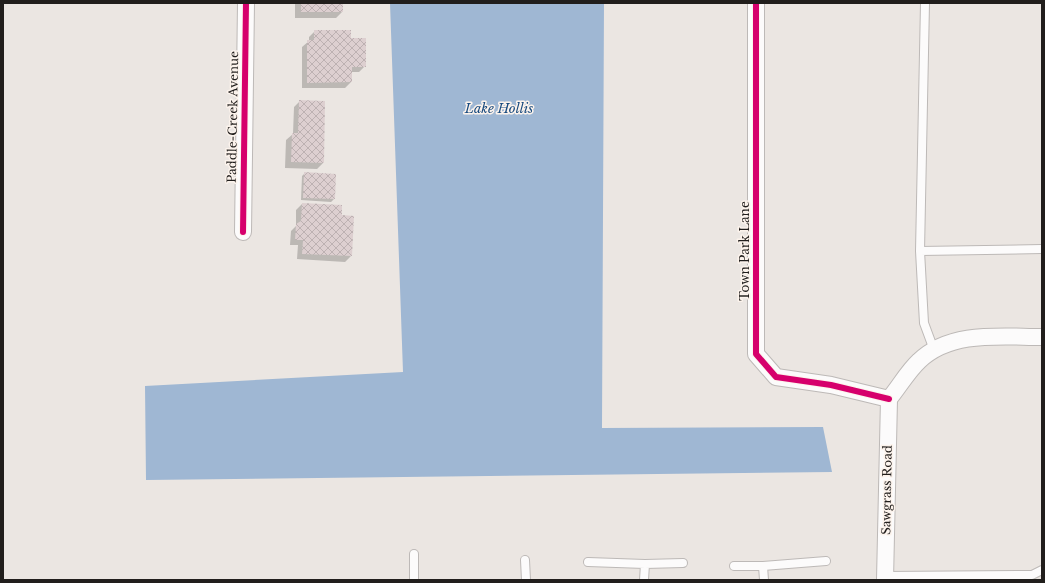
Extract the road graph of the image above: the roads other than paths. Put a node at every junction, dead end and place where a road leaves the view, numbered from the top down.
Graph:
1 (246, 3) edge
2 (756, 3) edge
3 (925, 3) edge
4 (243, 232) dead end
5 (1042, 249) edge
6 (920, 251) junction
7 (1042, 337) edge
8 (934, 350) junction
9 (889, 399) junction
10 (414, 554) dead end
11 (525, 560) dead end
12 (826, 561) dead end
13 (588, 562) dead end
14 (683, 563) dead end
15 (645, 564) junction
16 (734, 566) dead end
17 (763, 566) junction
18 (1042, 570) edge
19 (885, 578) edge
20 (414, 580) edge
21 (526, 580) edge
22 (644, 580) edge
23 (764, 580) edge

1 - 4 street, Paddle-Creek Avenue
2 - 9 street, Town Park Lane
3 - 6 lane
5 - 6 lane
6 - 8 lane
7 - 8 street
8 - 9 street
9 - 19 street, Sawgrass Road
10 - 20 lane
11 - 21 lane
12 - 17 lane
13 - 15 lane
14 - 15 lane
15 - 22 lane
16 - 17 lane
17 - 23 lane
18 - 19 lane

